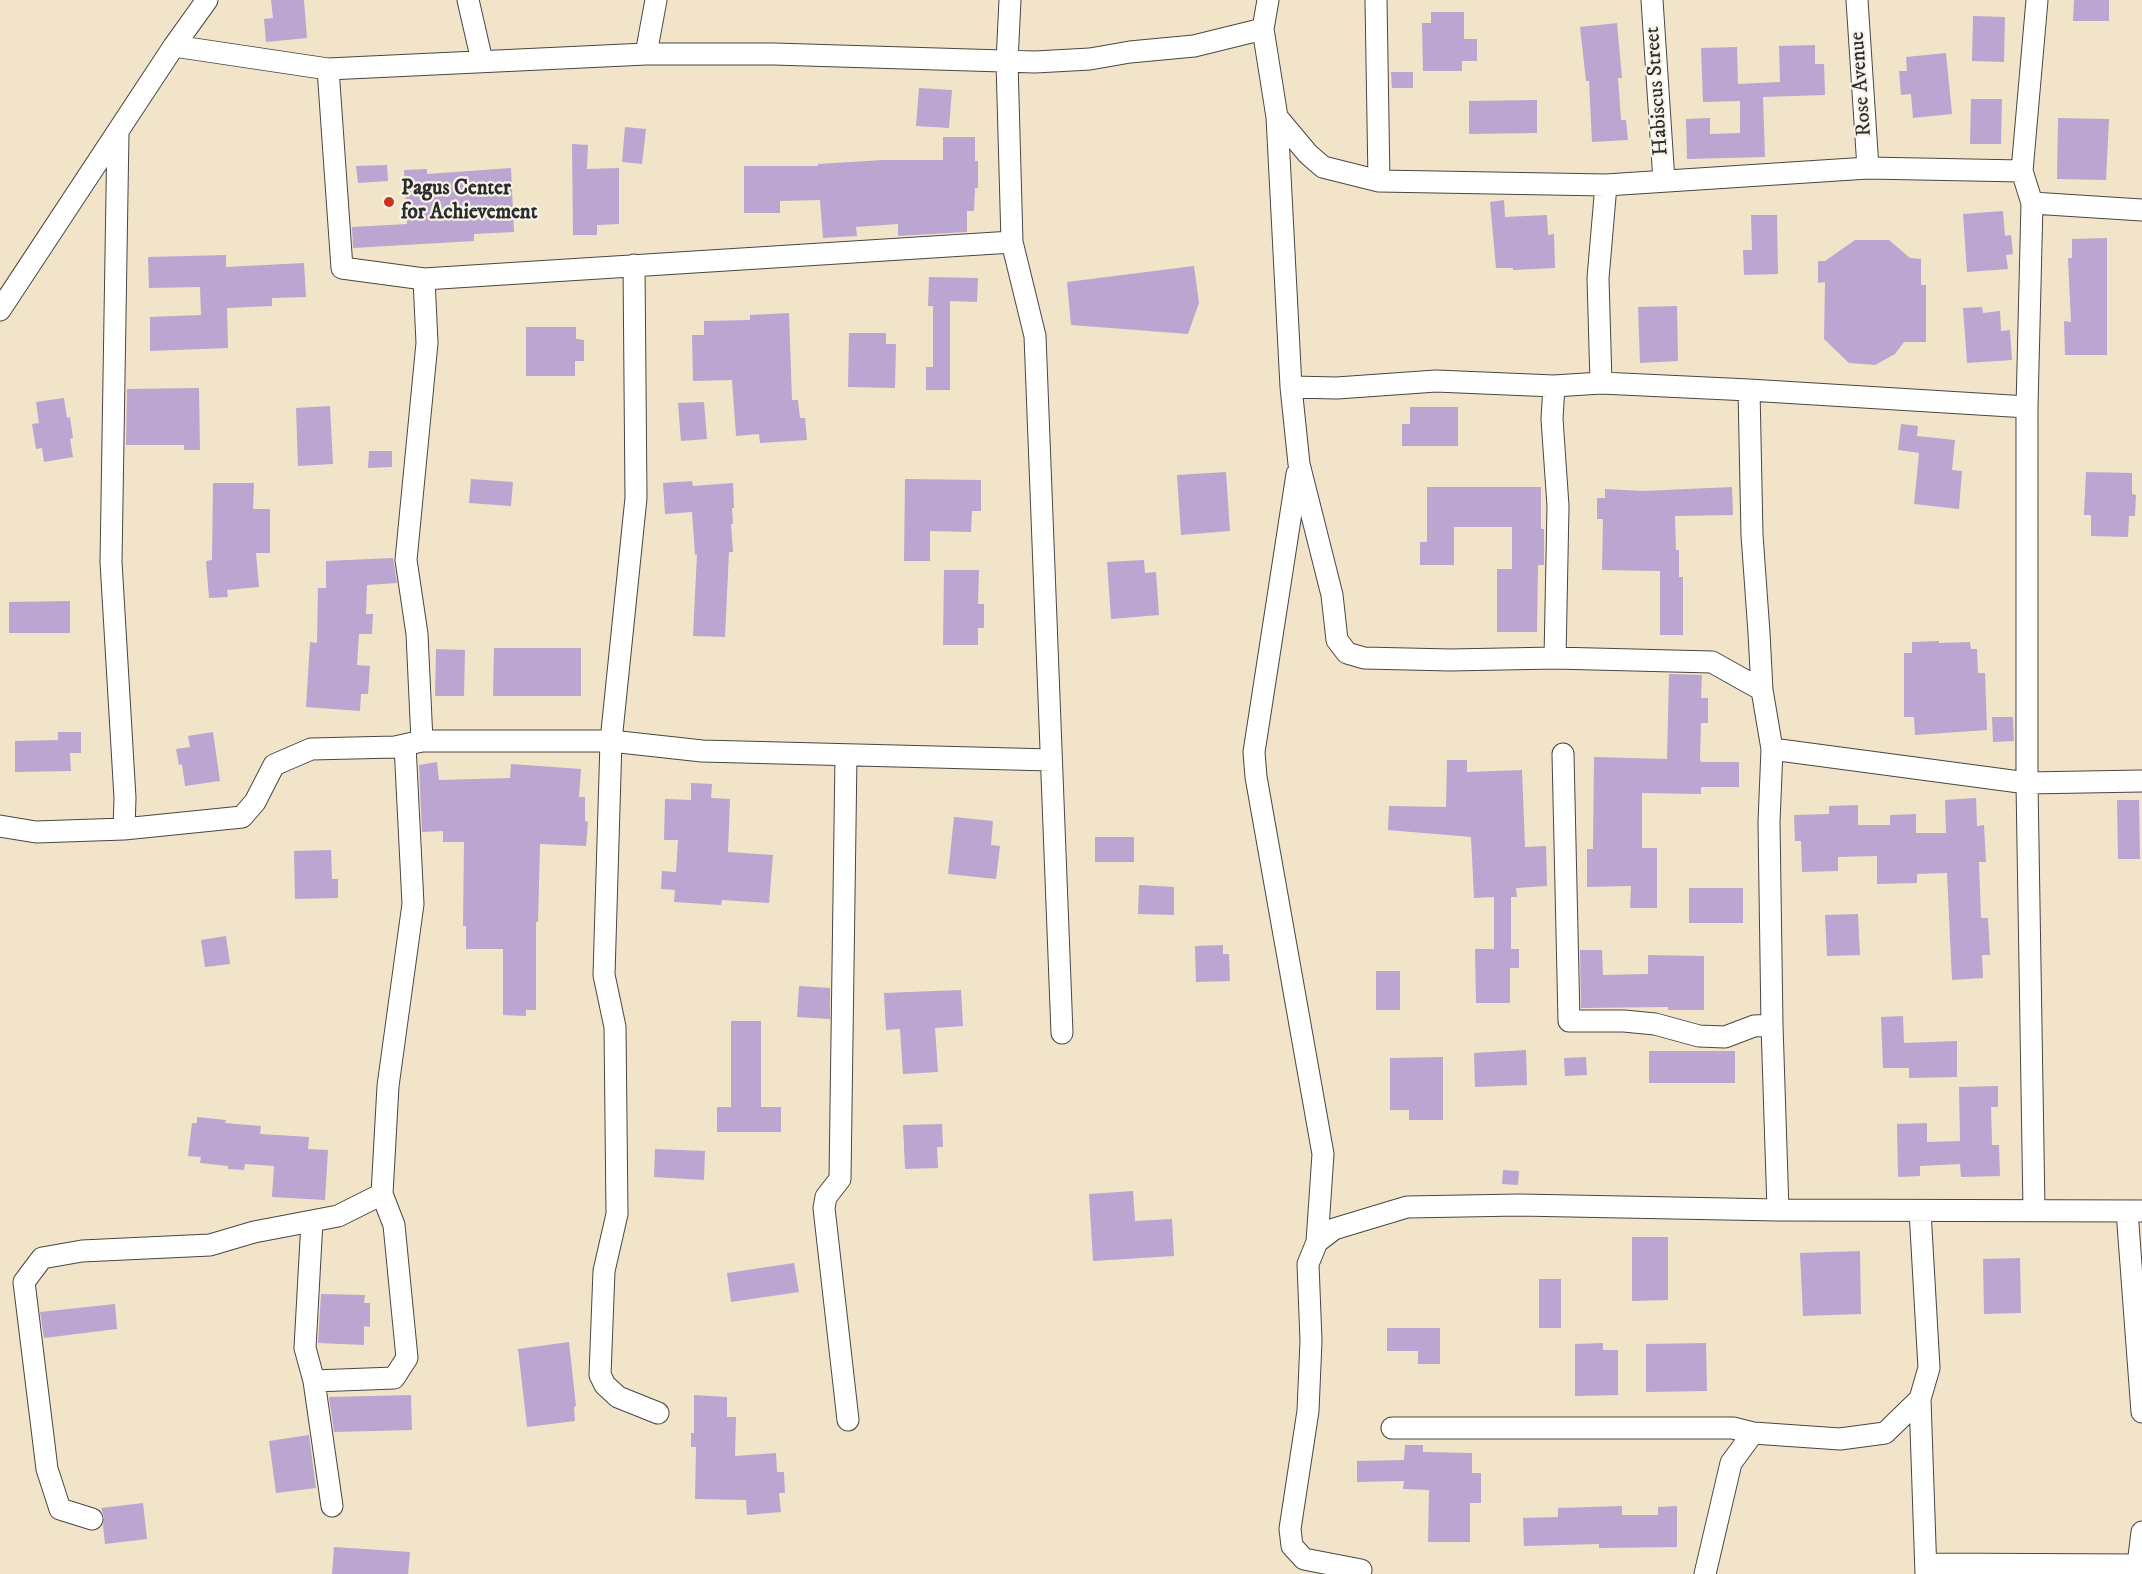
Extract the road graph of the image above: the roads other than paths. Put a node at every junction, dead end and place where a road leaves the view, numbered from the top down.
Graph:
1 (207, 0) edge
2 (468, 0) edge
3 (656, 0) edge
4 (1010, 0) edge
5 (1268, 0) edge
6 (1376, 0) edge
7 (1652, 0) edge
8 (1857, 0) edge
9 (2037, 0) edge
10 (1263, 29) junction
11 (174, 46) junction
12 (646, 54) junction
13 (482, 61) junction
14 (1007, 62) junction
15 (328, 69) junction
16 (1276, 117) junction
17 (118, 132) junction
18 (1868, 168) junction
19 (2022, 171) junction
20 (1379, 181) junction
21 (1664, 181) junction
22 (1606, 185) junction
23 (2032, 203) junction
24 (2142, 210) edge
25 (1012, 242) junction
26 (634, 265) junction
27 (424, 279) junction
28 (0, 310) edge
29 (1601, 383) junction
30 (1554, 386) junction
31 (1291, 387) junction
32 (1749, 390) junction
33 (2027, 407) junction
34 (1299, 464) junction
35 (1555, 658) junction
36 (1762, 690) junction
37 (611, 741) junction
38 (413, 743) junction
39 (1773, 749) junction
40 (1563, 754) dead end
41 (846, 755) junction
42 (1051, 760) junction
43 (2142, 781) edge
44 (2028, 783) junction
45 (0, 826) edge
46 (124, 829) junction
47 (1772, 1025) junction
48 (1062, 1033) dead end
49 (382, 1194) junction
50 (1778, 1210) junction
51 (2034, 1210) junction
52 (1920, 1211) junction
53 (2135, 1211) edge
54 (312, 1221) junction
55 (1317, 1242) junction
56 (314, 1382) junction
57 (1920, 1399) junction
58 (2142, 1412) edge
59 (658, 1413) dead end
60 (848, 1420) dead end
61 (1392, 1428) dead end
62 (1753, 1433) junction
63 (332, 1506) dead end
64 (92, 1519) dead end
65 (2142, 1532) edge
66 (1927, 1569) edge
67 (1361, 1570) dead end
68 (1705, 1574) edge

1 - 11 street
2 - 13 street
3 - 12 street
4 - 14 street
5 - 10 street
6 - 20 street
7 - 21 street, Habiscus Street
8 - 18 street, Rose Avenue
9 - 19 street
10 - 14 street
10 - 16 street
11 - 15 street
11 - 17 street
12 - 13 street
12 - 14 street
13 - 15 street
14 - 25 street
15 - 27 street
16 - 20 street
16 - 31 street
17 - 28 street
17 - 46 street
18 - 19 street
18 - 21 street
19 - 23 street
20 - 22 street
21 - 22 street
22 - 29 street
23 - 24 street
23 - 33 street
25 - 26 street
25 - 42 street
26 - 27 street
26 - 37 street
27 - 38 street
29 - 30 street
29 - 32 street
30 - 31 street
30 - 35 street
31 - 34 street
32 - 33 street
32 - 36 street
33 - 44 street
34 - 35 street
34 - 55 street
35 - 36 street
36 - 39 street
37 - 38 street
37 - 41 street
37 - 59 street
38 - 46 street
38 - 49 street
39 - 44 street
39 - 47 street
40 - 47 street
41 - 42 street
41 - 60 street
42 - 48 street
43 - 44 street
44 - 51 street
45 - 46 street
47 - 50 street
49 - 54 street
49 - 56 street
50 - 52 street
50 - 55 street
51 - 52 street
51 - 53 street
52 - 57 street
53 - 58 street
54 - 56 street
54 - 64 street
55 - 67 street
56 - 63 street
57 - 62 street
57 - 66 street
61 - 62 street
62 - 68 street
65 - 66 street

